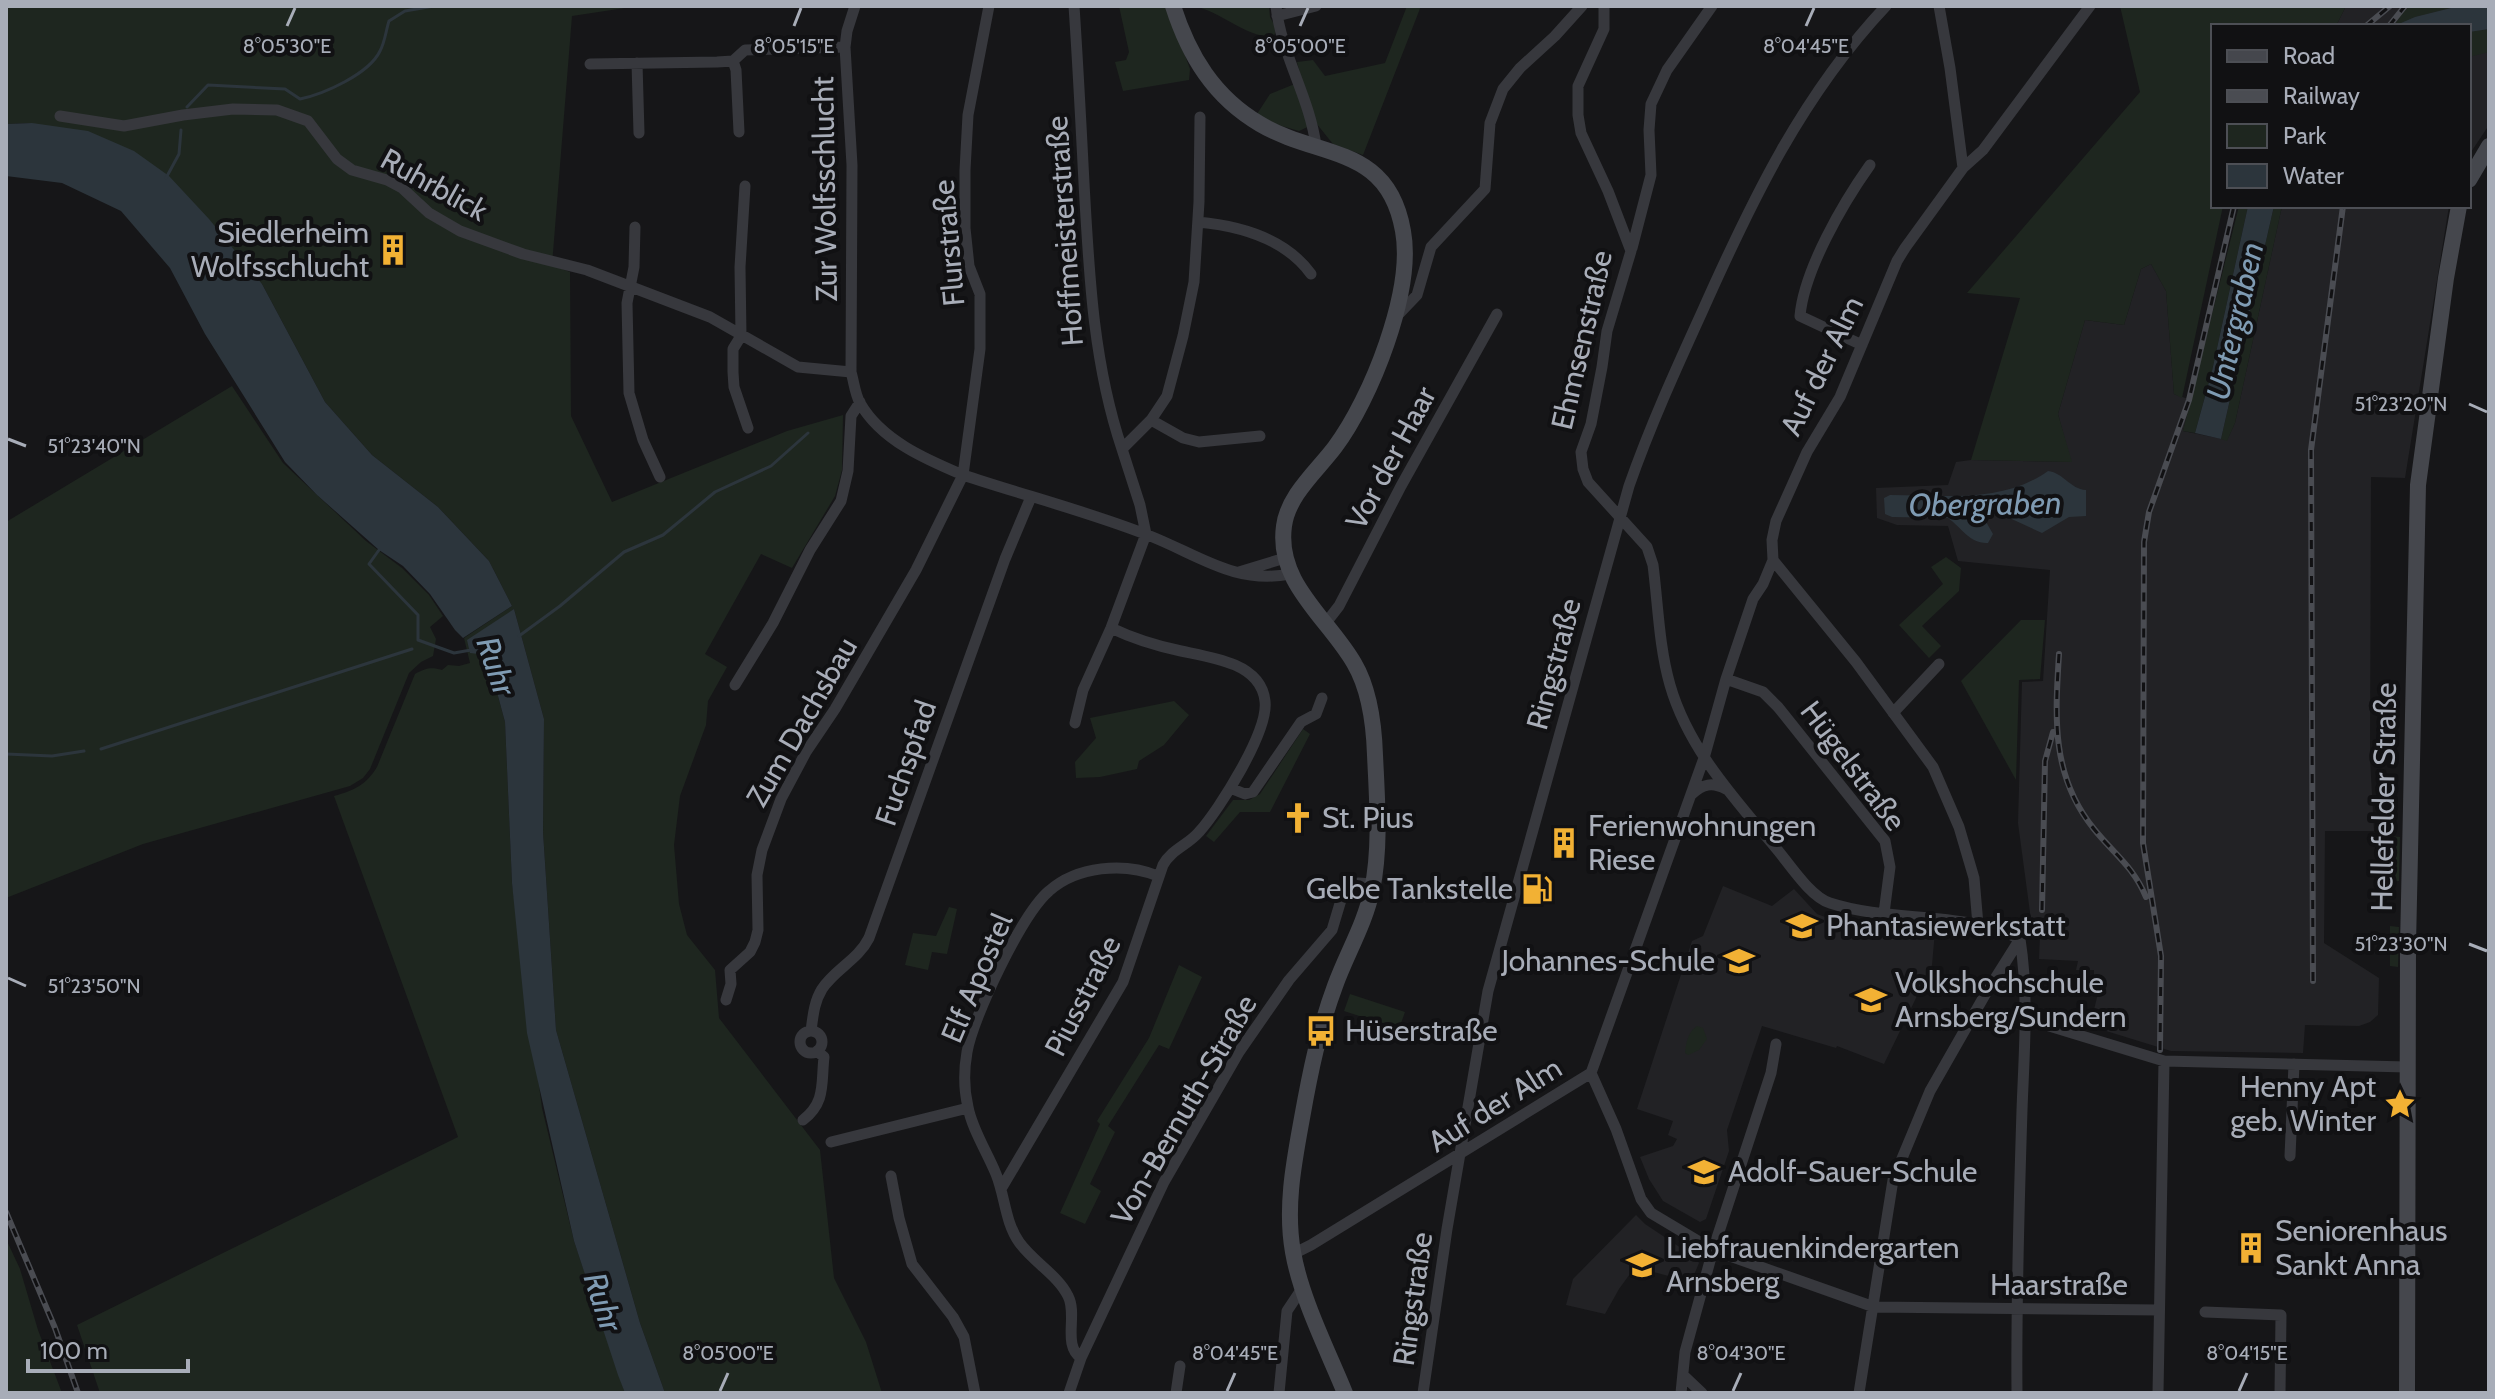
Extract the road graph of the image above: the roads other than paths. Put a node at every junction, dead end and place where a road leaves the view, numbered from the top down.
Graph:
1 (855, 6) edge
2 (989, 6) edge
3 (1074, 6) edge
4 (1173, 6) edge
5 (1316, 6) edge
6 (1582, 6) edge
7 (1604, 6) edge
8 (1712, 6) edge
9 (1886, 6) edge
10 (1939, 6) edge
11 (2090, 6) edge
12 (1276, 11) edge
13 (845, 47) junction
14 (733, 61) junction
15 (637, 63) junction
16 (590, 64) dead end
17 (60, 116) dead end
18 (1200, 117) dead end
19 (739, 132) dead end
20 (639, 133) dead end
21 (1316, 146) junction
22 (2489, 146) edge
23 (1870, 165) dead end
24 (1963, 168) junction
25 (2471, 177) edge
26 (745, 186) dead end
27 (2459, 208) edge
28 (1198, 222) junction
29 (635, 227) dead end
30 (1631, 251) junction
31 (1311, 274) dead end
32 (631, 286) junction
33 (1497, 314) dead end
34 (1395, 319) junction
35 (741, 336) junction
36 (1862, 345) junction
37 (851, 372) junction
38 (860, 402) junction
39 (1151, 420) junction
40 (748, 428) dead end
41 (1260, 436) dead end
42 (1122, 449) junction
43 (963, 475) junction
44 (660, 477) dead end
45 (1031, 497) junction
46 (1619, 517) junction
47 (1146, 534) junction
48 (1773, 560) junction
49 (1288, 566) junction
50 (1325, 624) junction
51 (1111, 628) junction
52 (1939, 664) dead end
53 (1726, 679) junction
54 (735, 685) dead end
55 (1322, 698) dead end
56 (1893, 713) junction
57 (1075, 723) dead end
58 (1704, 758) junction
59 (1230, 788) junction
60 (1730, 790) junction
61 (1691, 795) junction
62 (1158, 876) junction
63 (1373, 884) junction
64 (1884, 913) junction
65 (1978, 925) junction
66 (2020, 939) junction
67 (726, 1000) dead end
68 (2026, 1019) junction
69 (1776, 1044) dead end
70 (2164, 1061) junction
71 (2294, 1064) junction
72 (2407, 1067) junction
73 (1591, 1073) junction
74 (968, 1108) junction
75 (803, 1120) dead end
76 (831, 1142) dead end
77 (1460, 1154) junction
78 (2290, 1156) dead end
79 (891, 1176) dead end
80 (1001, 1189) junction
81 (1713, 1250) junction
82 (1293, 1254) junction
83 (1303, 1287) junction
84 (1874, 1307) junction
85 (2016, 1308) junction
86 (2159, 1310) junction
87 (2205, 1312) dead end
88 (1081, 1358) junction
89 (1180, 1366) dead end
90 (1683, 1375) junction
91 (975, 1393) edge
92 (1069, 1393) edge
93 (1176, 1393) edge
94 (1279, 1393) edge
95 (1345, 1393) edge
96 (1423, 1393) edge
97 (1681, 1393) edge
98 (1702, 1393) edge
99 (1859, 1393) edge
100 (2017, 1393) edge
101 (2158, 1393) edge
102 (2280, 1393) edge
103 (2407, 1393) edge

1 - 13 street, Zur Wolfsschlucht
2 - 43 street, Flurstraße
3 - 42 street, Hoffmeisterstraße
4 - 21 street
5 - 12 street
6 - 34 street
7 - 30 street, Ehmsenstraße
8 - 30 street
9 - 46 street, Ringstraße
10 - 24 street
11 - 24 street, Auf der Alm
12 - 21 street
13 - 14 street
13 - 37 street, Zur Wolfsschlucht
14 - 15 street
14 - 19 street
15 - 16 street
15 - 20 street
17 - 32 street, Ruhrblick
18 - 28 street
21 - 34 street
22 - 25 street
23 - 36 street
24 - 36 street, Auf der Alm
26 - 35 street
27 - 72 street, Hellefelder Straße
28 - 31 street
28 - 39 street
29 - 32 street
30 - 46 street, Ehmsenstraße
32 - 35 street, Ruhrblick
32 - 44 street
33 - 50 street, Vor der Haar
34 - 49 street
35 - 37 street, Ruhrblick
35 - 40 street
36 - 48 street, Auf der Alm
37 - 38 street
38 - 43 street
38 - 54 street
39 - 41 street
39 - 42 street
42 - 47 street, Hoffmeisterstraße
43 - 45 street
43 - 67 street, Zum Dachsbau
45 - 47 street
45 - 75 street, Fuchspfad
46 - 58 street, Ehmsenstraße
46 - 77 street, Ringstraße
47 - 49 street
47 - 51 street
48 - 53 street, Auf der Alm
48 - 56 street
49 - 50 street
50 - 63 street
51 - 57 street
51 - 59 street, Piusstraße
52 - 56 street
53 - 58 street, Auf der Alm
53 - 64 street, Hügelstraße
55 - 59 street
56 - 65 street
58 - 60 street, Ehmsenstraße
58 - 61 street, Auf der Alm
59 - 62 street, Piusstraße
60 - 61 street
60 - 64 street, Ehmsenstraße
61 - 73 street, Auf der Alm
62 - 74 street, Elf Apostel
62 - 80 street, Piusstraße
63 - 82 street
63 - 88 street, Von-Bernuth-Straße
64 - 65 street, Ehmsenstraße
65 - 66 street, Ehmsenstraße
66 - 68 street
66 - 84 street
68 - 70 street
68 - 85 street
69 - 81 street
70 - 71 street
70 - 86 street
71 - 72 street
71 - 78 street
72 - 103 street, Hellefelder Straße
73 - 77 street, Auf der Alm
73 - 81 street, Haarstraße
74 - 76 street
74 - 80 street, Elf Apostel
77 - 82 street, Auf der Alm
77 - 96 street, Ringstraße
79 - 91 street
80 - 88 street, Elf Apostel
81 - 84 street, Haarstraße
81 - 90 street
82 - 83 street
83 - 94 street
83 - 95 street
84 - 85 street, Haarstraße
84 - 99 street
85 - 86 street, Haarstraße
85 - 100 street
86 - 101 street
87 - 102 street
88 - 92 street, Von-Bernuth-Straße
89 - 93 street
90 - 97 street
90 - 98 street

